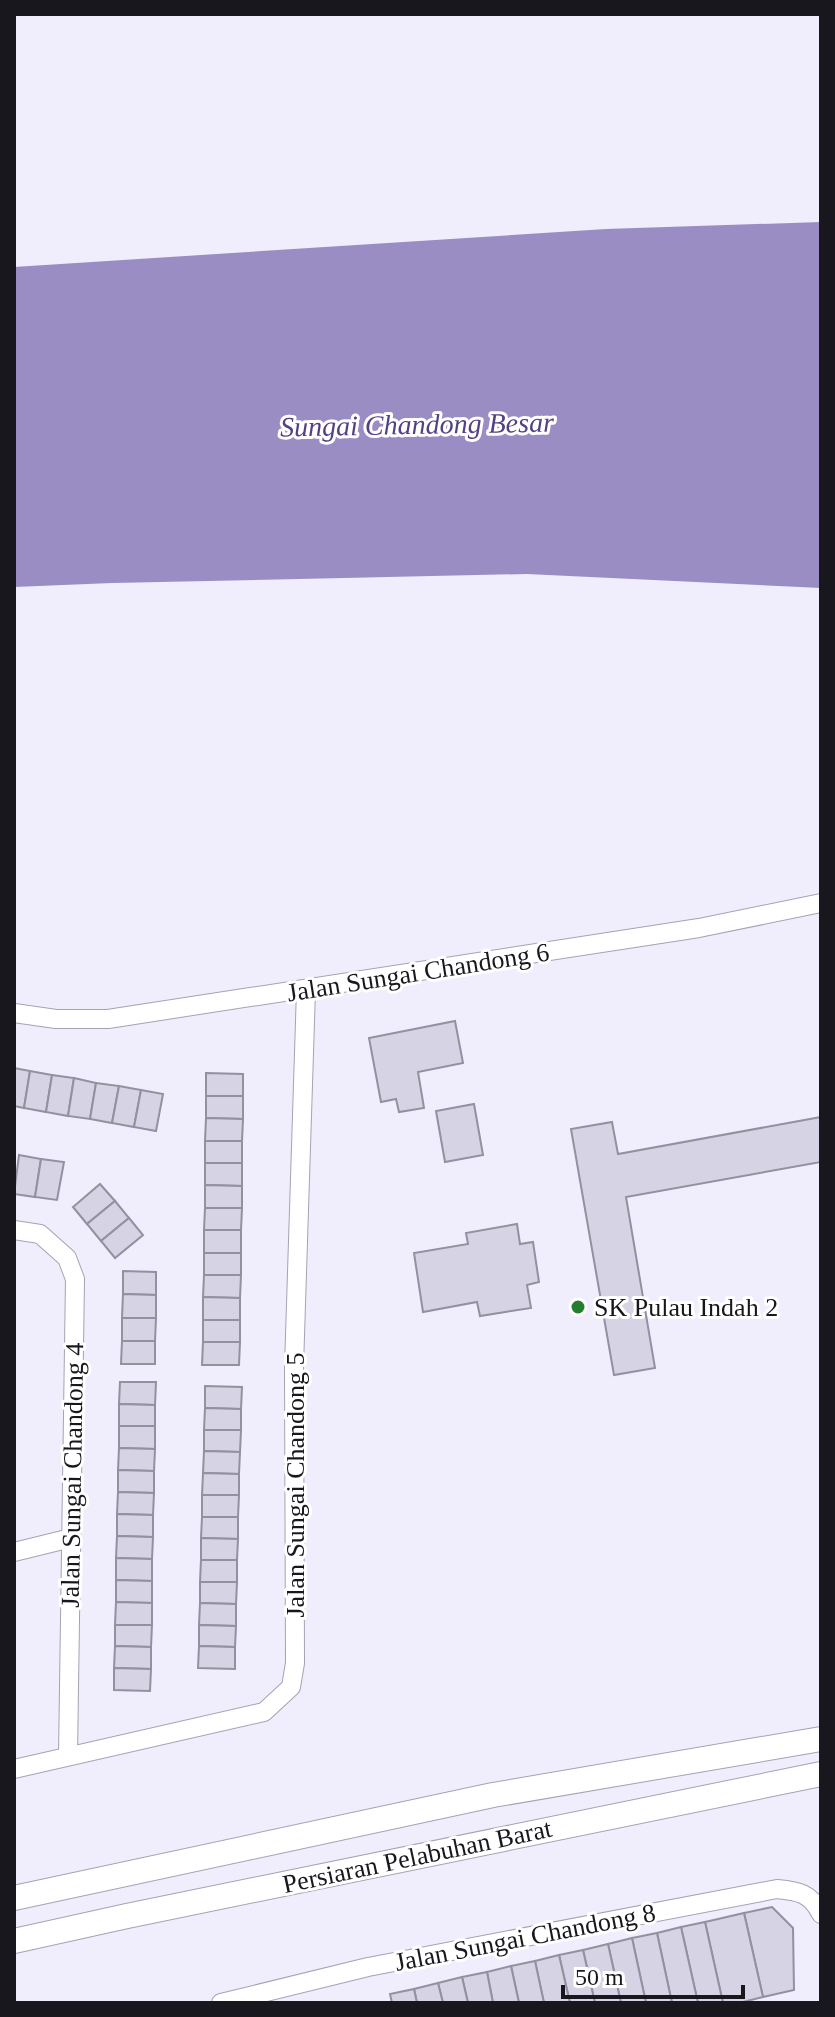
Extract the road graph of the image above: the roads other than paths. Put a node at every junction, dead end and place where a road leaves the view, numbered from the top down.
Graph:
1 (821, 903) edge
2 (306, 990) junction
3 (14, 1013) edge
4 (14, 1230) edge
5 (71, 1538) junction
6 (14, 1552) edge
7 (821, 1739) edge
8 (68, 1756) junction
9 (14, 1769) edge
10 (816, 1777) edge
11 (123, 1874) junction
12 (14, 1898) edge
13 (821, 1914) edge
14 (127, 1916) junction
15 (14, 1941) edge
16 (221, 2003) edge

1 - 2 street, Jalan Sungai Chandong 6
2 - 3 street, Jalan Sungai Chandong 6
2 - 8 street, Jalan Sungai Chandong 5
4 - 5 street, Jalan Sungai Chandong 4
5 - 6 street
5 - 8 street, Jalan Sungai Chandong 4
7 - 11 street, Persiaran Pelabuhan Barat
8 - 9 street, Jalan Sungai Chandong 5
10 - 14 street, Persiaran Pelabuhan Barat
11 - 12 street, Persiaran Pelabuhan Barat
11 - 14 street
13 - 16 street, Jalan Sungai Chandong 8
14 - 15 street, Persiaran Pelabuhan Barat

